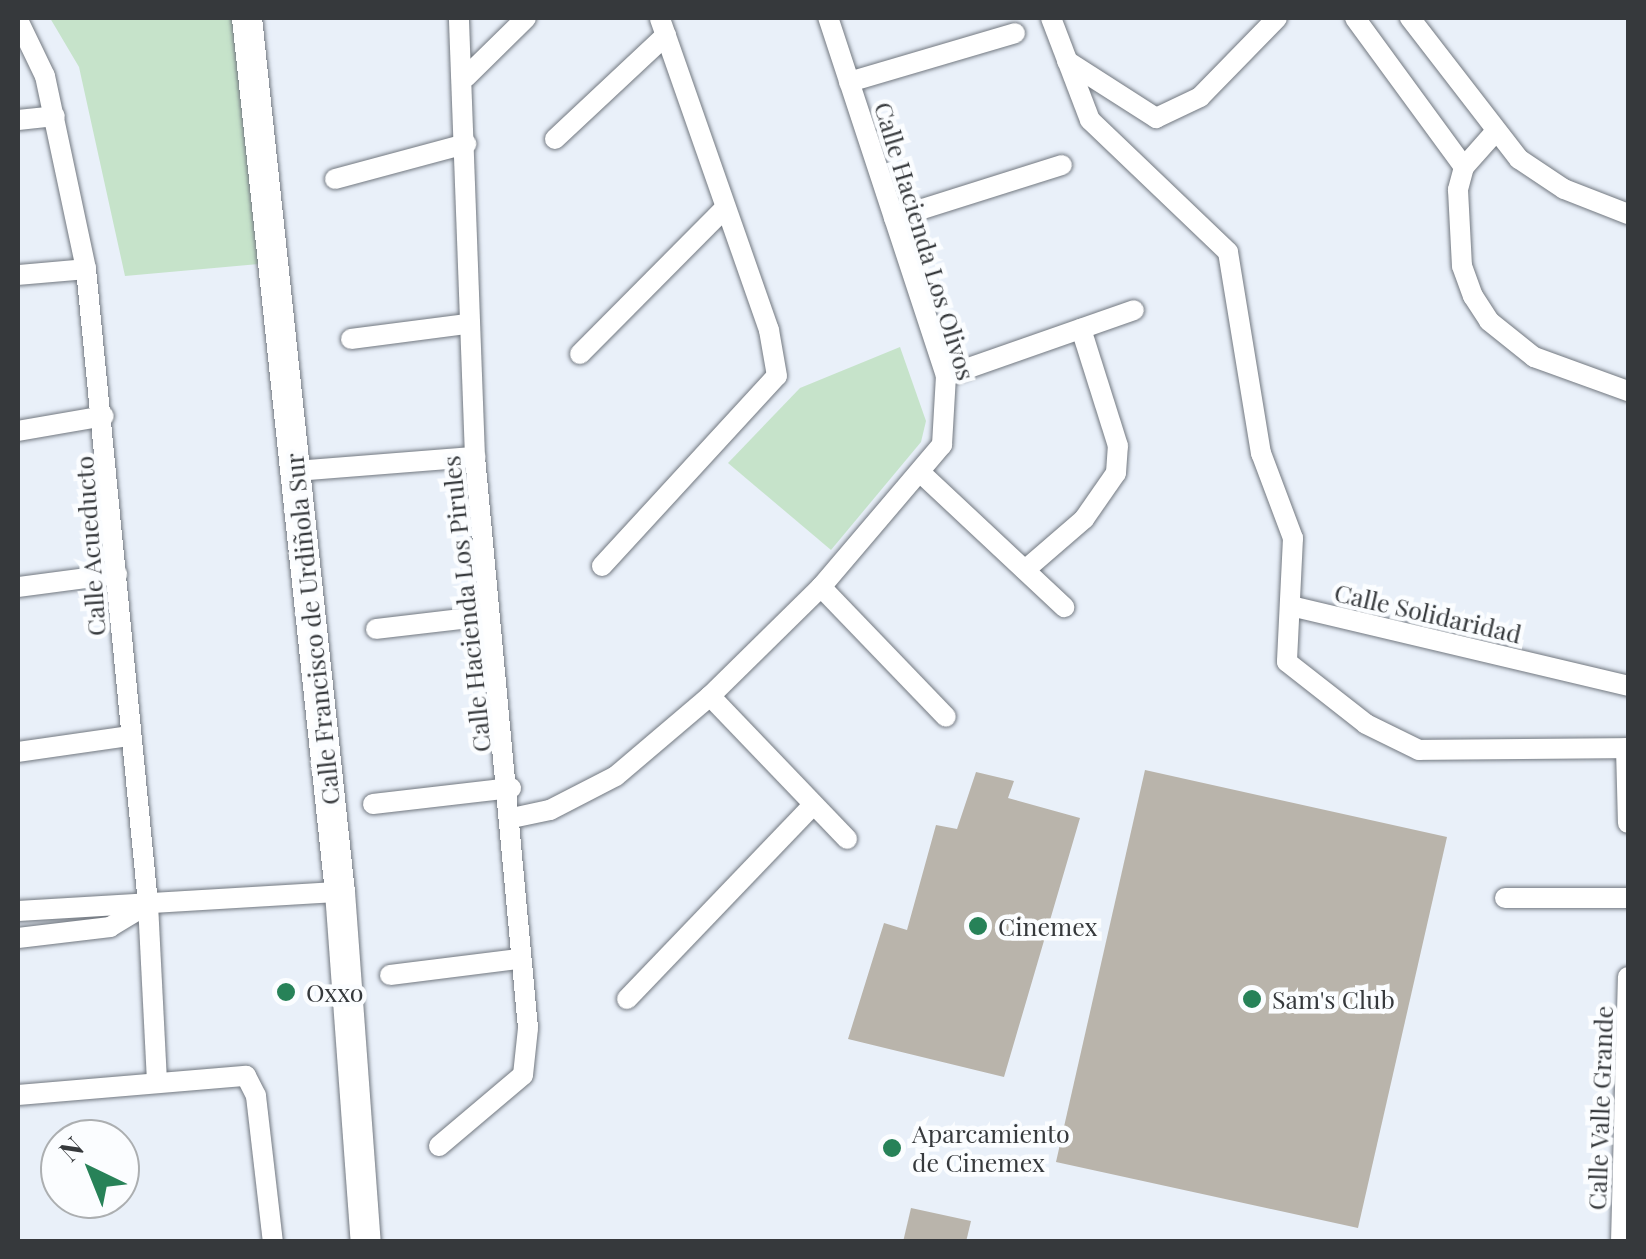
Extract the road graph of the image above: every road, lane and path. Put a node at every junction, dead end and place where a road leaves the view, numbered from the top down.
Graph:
1 (248, 18) edge
2 (460, 18) edge
3 (526, 18) edge
4 (828, 18) edge
5 (1051, 18) edge
6 (1277, 18) edge
7 (1354, 18) edge
8 (1410, 18) edge
9 (18, 20) edge
10 (663, 26) edge
11 (1015, 33) dead end
12 (1067, 61) junction
13 (466, 77) junction
14 (849, 82) junction
15 (55, 116) junction
16 (18, 120) edge
17 (1496, 131) junction
18 (555, 139) dead end
19 (466, 144) junction
20 (1062, 165) dead end
21 (1464, 167) junction
22 (335, 179) dead end
23 (723, 210) junction
24 (1628, 214) edge
25 (894, 218) junction
26 (86, 269) junction
27 (18, 275) edge
28 (1134, 310) dead end
29 (467, 324) junction
30 (1081, 329) junction
31 (351, 339) dead end
32 (580, 354) dead end
33 (946, 376) junction
34 (1628, 392) edge
35 (104, 416) junction
36 (18, 431) edge
37 (475, 458) junction
38 (296, 471) junction
39 (922, 474) junction
40 (602, 566) dead end
41 (1025, 570) junction
42 (117, 574) junction
43 (18, 587) edge
44 (821, 587) junction
45 (1064, 607) dead end
46 (1295, 607) junction
47 (488, 616) junction
48 (376, 628) dead end
49 (1628, 686) edge
50 (710, 696) junction
51 (946, 717) dead end
52 (129, 736) junction
53 (1627, 748) edge
54 (18, 752) edge
55 (511, 788) junction
56 (373, 804) dead end
57 (812, 805) junction
58 (512, 818) junction
59 (1628, 823) edge
60 (847, 839) dead end
61 (340, 892) junction
62 (1504, 898) dead end
63 (1628, 898) edge
64 (148, 904) junction
65 (18, 911) edge
66 (18, 938) edge
67 (518, 959) junction
68 (390, 975) dead end
69 (1628, 977) edge
70 (627, 999) dead end
71 (157, 1079) junction
72 (18, 1096) edge
73 (439, 1146) dead end
74 (273, 1242) edge
75 (366, 1242) edge
76 (1621, 1242) edge

1 - 38 street, Calle Francisco de Urdiñola Sur
2 - 13 street, Calle Hacienda Los Pirules
3 - 13 street
4 - 14 street, Calle Hacienda Los Olivos
5 - 12 street, Calle Solidaridad
6 - 12 street
7 - 21 street
8 - 17 street
9 - 15 street, Calle Acueducto
10 - 18 street
10 - 23 street
11 - 14 street
12 - 46 street, Calle Solidaridad
13 - 19 street, Calle Hacienda Los Pirules
14 - 25 street, Calle Hacienda Los Olivos
15 - 16 street
15 - 26 street, Calle Acueducto
17 - 21 street
17 - 24 street
19 - 22 street
19 - 29 street, Calle Hacienda Los Pirules
20 - 25 street
21 - 34 street
23 - 32 street
23 - 40 street
25 - 33 street, Calle Hacienda Los Olivos
26 - 27 street
26 - 35 street, Calle Acueducto
28 - 30 street
29 - 31 street
29 - 37 street, Calle Hacienda Los Pirules
30 - 33 street
30 - 41 street
33 - 39 street, Calle Hacienda Los Olivos
35 - 36 street
35 - 42 street, Calle Acueducto
37 - 38 street
37 - 47 street, Calle Hacienda Los Pirules
38 - 61 street, Calle Francisco de Urdiñola Sur
39 - 41 street
39 - 44 street, Calle Hacienda Los Olivos
41 - 45 street
42 - 43 street
42 - 52 street, Calle Acueducto
44 - 50 street, Calle Hacienda Los Olivos
44 - 51 street
46 - 49 street, Calle Solidaridad
46 - 53 street
47 - 48 street
47 - 55 street, Calle Hacienda Los Pirules
50 - 57 street
50 - 58 street, Calle Hacienda Los Olivos
52 - 54 street
52 - 64 street, Calle Acueducto
53 - 59 street
55 - 56 street
55 - 58 street, Calle Hacienda Los Pirules
57 - 60 street
57 - 70 street
58 - 67 street, Calle Hacienda Los Pirules
61 - 64 street
61 - 75 street, Calle Francisco de Urdiñola Sur
62 - 63 street
64 - 65 street
64 - 66 street
64 - 71 street, Calle Acueducto
67 - 68 street
67 - 73 street, Calle Hacienda Los Pirules
69 - 76 street, Calle Valle Grande
71 - 72 street
71 - 74 street

